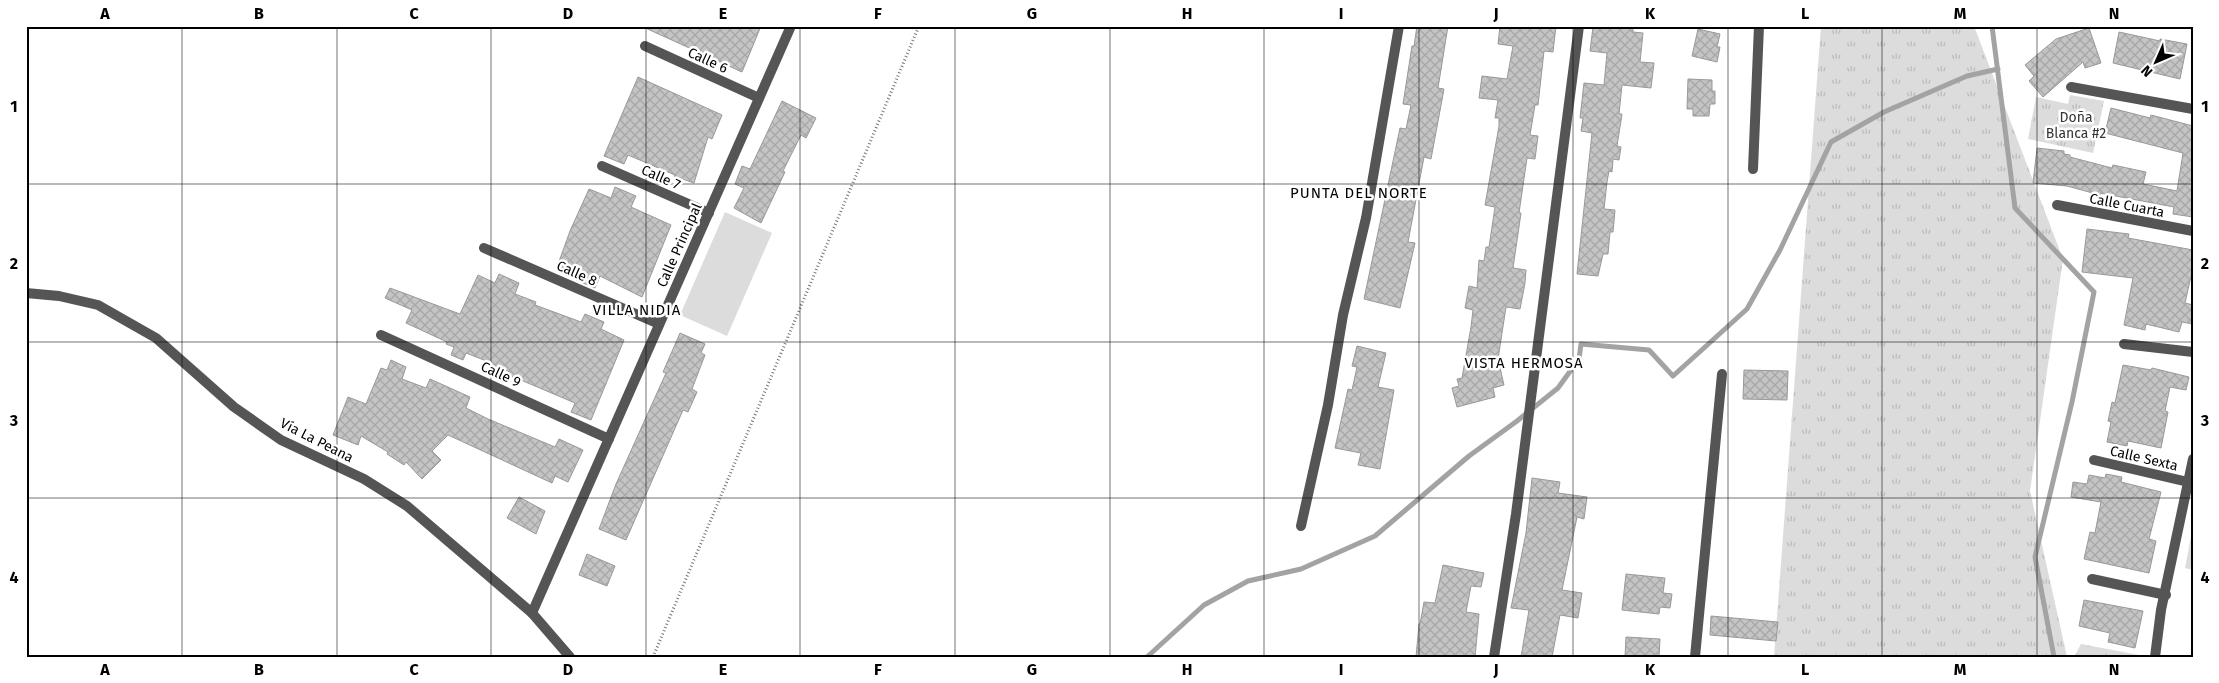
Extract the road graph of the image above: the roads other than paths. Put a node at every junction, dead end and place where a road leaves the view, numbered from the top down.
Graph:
1 (791, 26) edge
2 (1399, 26) edge
3 (1579, 26) edge
4 (1759, 26) edge
5 (645, 46) dead end
6 (2071, 87) dead end
7 (759, 98) junction
8 (2193, 109) edge
9 (602, 166) dead end
10 (1753, 169) dead end
11 (2057, 205) dead end
12 (709, 213) junction
13 (2193, 231) edge
14 (484, 248) dead end
15 (26, 293) edge
16 (659, 324) junction
17 (381, 335) dead end
18 (2124, 344) dead end
19 (2193, 352) edge
20 (1722, 374) dead end
21 (609, 439) junction
22 (2193, 459) edge
23 (2094, 460) dead end
24 (2188, 482) junction
25 (1301, 526) dead end
26 (2092, 579) dead end
27 (2166, 595) junction
28 (532, 613) junction
29 (570, 657) edge
30 (1494, 657) edge
31 (1694, 657) edge
32 (2155, 657) edge

1 - 7 street, Calle Principal
2 - 25 street
3 - 30 street
4 - 10 street
5 - 7 street, Calle 6
6 - 8 street
7 - 12 street, Calle Principal
9 - 12 street, Calle 7
11 - 13 street, Calle Cuarta
12 - 16 street, Calle Principal
14 - 16 street, Calle 8
15 - 28 street, Vía La Peana
16 - 21 street, Calle Principal
17 - 21 street, Calle 9
18 - 19 street
20 - 31 street
21 - 28 street, Calle Principal
22 - 24 street
23 - 24 street, Calle Sexta
24 - 27 street
26 - 27 street
27 - 32 street
28 - 29 street, Vía La Peana

